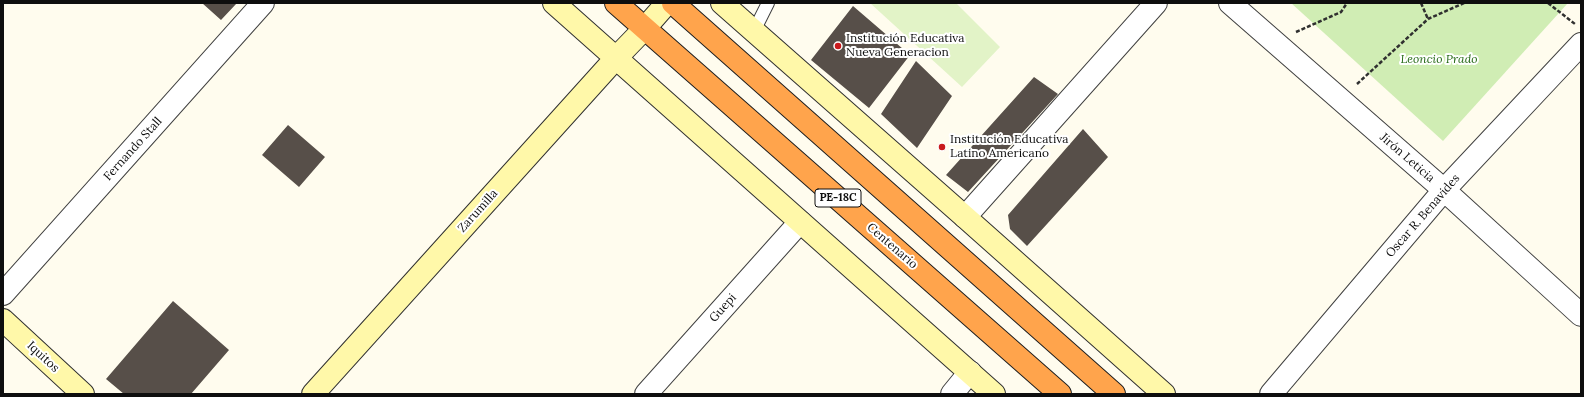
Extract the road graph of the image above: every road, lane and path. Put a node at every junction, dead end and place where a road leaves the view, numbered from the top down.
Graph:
1 (263, 3) edge
2 (554, 3) edge
3 (616, 3) edge
4 (667, 3) edge
5 (673, 3) edge
6 (722, 3) edge
7 (768, 3) edge
8 (1156, 3) edge
9 (1230, 3) edge
10 (1347, 3) edge
11 (1421, 3) edge
12 (1464, 3) edge
13 (1548, 3) edge
14 (1428, 19) junction
15 (645, 28) junction
16 (754, 31) junction
17 (1578, 34) edge
18 (1277, 44) junction
19 (616, 58) junction
20 (1340, 99) junction
21 (1444, 190) junction
22 (965, 217) junction
23 (800, 222) junction
24 (3, 294) edge
25 (1581, 315) edge
26 (3, 320) edge
27 (970, 372) junction
28 (83, 394) edge
29 (313, 394) edge
30 (646, 394) edge
31 (952, 394) edge
32 (994, 394) edge
33 (1060, 394) edge
34 (1114, 394) edge
35 (1164, 394) edge
36 (1271, 394) edge

1 - 24 street, Fernando Stall
2 - 19 street
3 - 15 highway, Centenario / PE-18C
4 - 15 street, Zarumilla
5 - 34 highway, PE-18C
6 - 16 street
7 - 16 lane
8 - 22 street
9 - 18 street, Jirón Leticia
10 - 18 path
11 - 14 path
12 - 14 path
13 - 17 path
14 - 20 path
15 - 19 street, Zarumilla
15 - 33 highway, Centenario / PE-18C
16 - 22 street
17 - 21 street, Oscar R. Benavides
18 - 20 street, Jirón Leticia
19 - 23 street
19 - 29 street, Zarumilla
20 - 21 street, Jirón Leticia
21 - 25 street, Jirón Leticia
21 - 36 street, Oscar R. Benavides
22 - 35 street
23 - 27 street
23 - 30 street, Guepi
26 - 28 street, Iquitos
27 - 31 street
27 - 32 street

